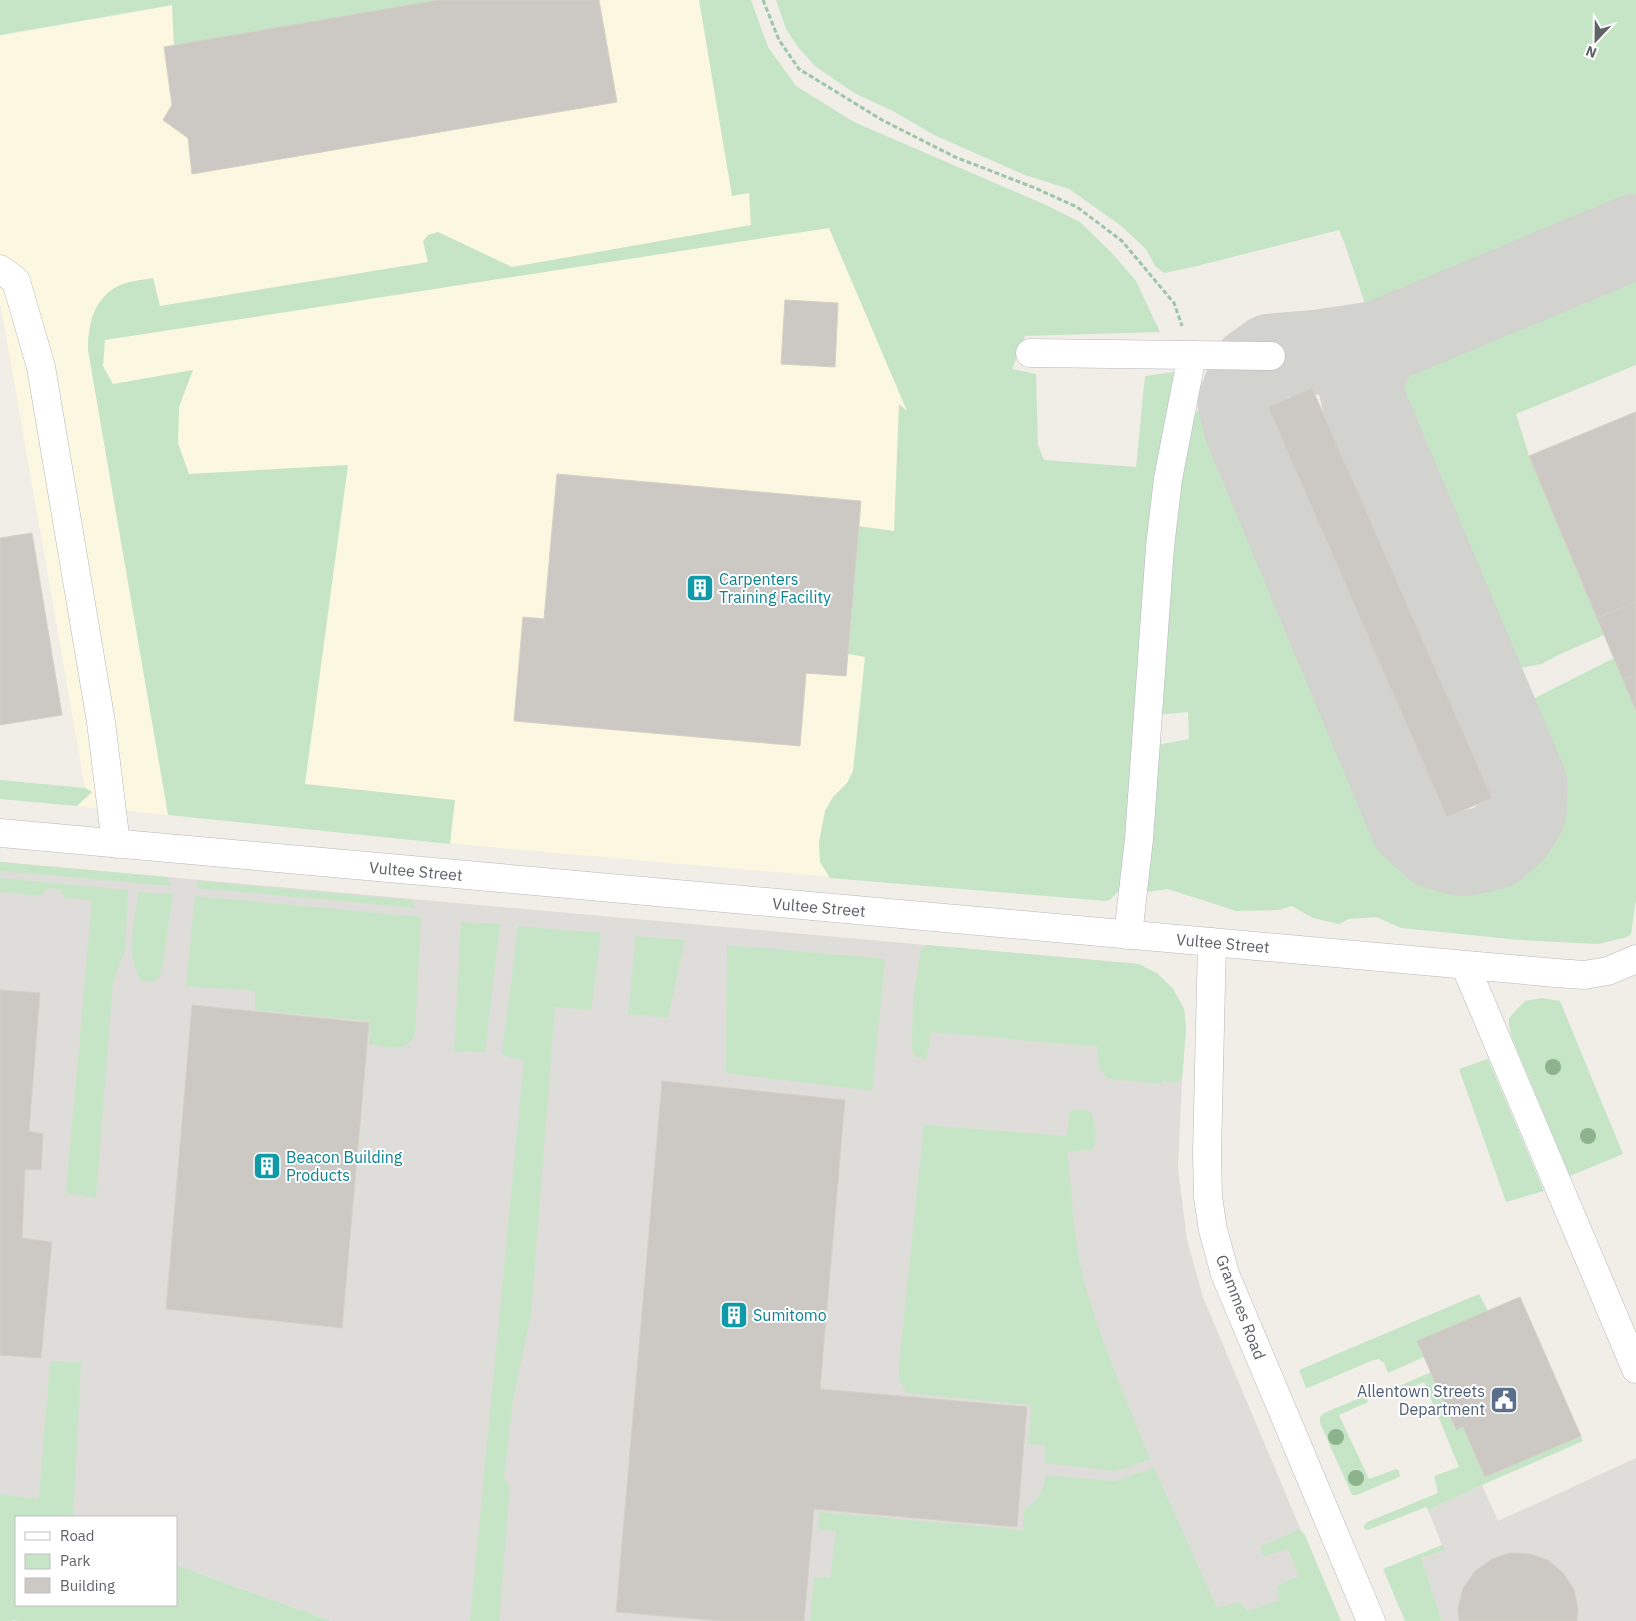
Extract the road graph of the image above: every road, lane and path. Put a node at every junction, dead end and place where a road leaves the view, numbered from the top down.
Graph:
1 (763, 0) edge
2 (0, 269) edge
3 (1030, 352) dead end
4 (1192, 355) junction
5 (1271, 356) dead end
6 (0, 833) edge
7 (116, 844) junction
8 (1128, 935) junction
9 (1212, 942) junction
10 (1636, 959) edge
11 (1464, 965) junction
12 (1636, 1369) edge
13 (1371, 1621) edge

1 - 4 path
2 - 7 street
3 - 4 street
4 - 5 street
4 - 8 street
6 - 7 street, Vultee Street
7 - 8 street, Vultee Street
8 - 9 street, Vultee Street
9 - 11 street, Vultee Street
9 - 13 street, Grammes Road
10 - 11 street, Vultee Street
11 - 12 street

